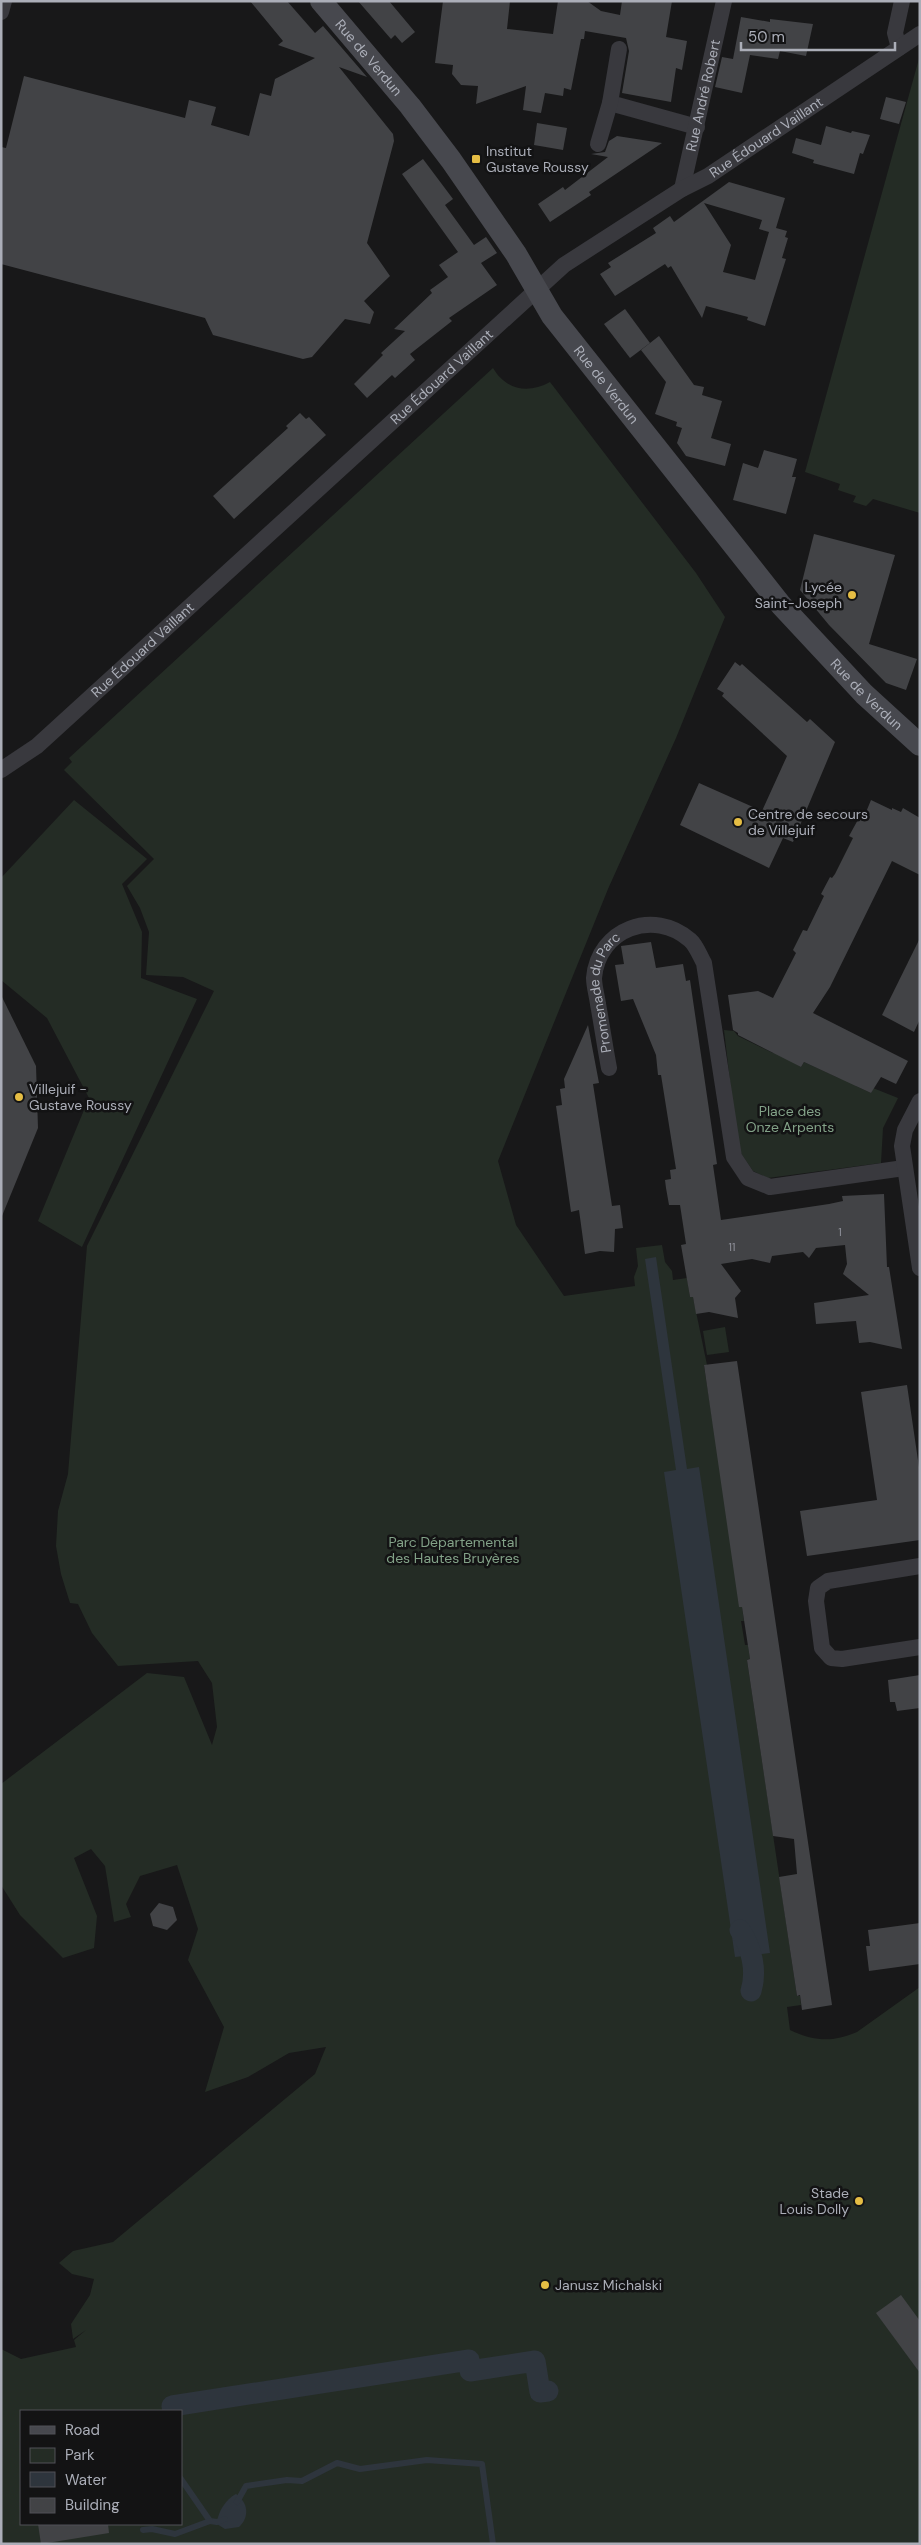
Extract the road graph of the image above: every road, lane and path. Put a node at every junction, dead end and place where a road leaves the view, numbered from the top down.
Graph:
1 (4, 1) edge
2 (321, 1) edge
3 (724, 1) edge
4 (902, 1) edge
5 (1, 12) edge
6 (920, 34) edge
7 (619, 48) dead end
8 (899, 48) junction
9 (610, 103) junction
10 (697, 127) junction
11 (598, 144) dead end
12 (682, 189) junction
13 (536, 289) junction
14 (920, 746) edge
15 (1, 770) edge
16 (609, 1068) dead end
17 (920, 1101) edge
18 (904, 1168) junction
19 (920, 1268) edge
20 (920, 1566) edge
21 (920, 1647) edge

1 - 5 street
2 - 13 street, Rue de Verdun
3 - 10 street, Rue André Robert
4 - 8 street
6 - 8 street, Rue Édouard Vaillant
7 - 9 street
8 - 12 street, Rue Édouard Vaillant
9 - 10 street
9 - 11 street
10 - 12 street, Rue André Robert
12 - 13 street, Rue Édouard Vaillant
13 - 14 street, Rue de Verdun
13 - 15 street, Rue Édouard Vaillant
16 - 18 street, Promenade du Parc
17 - 18 street
18 - 19 street
20 - 21 street

